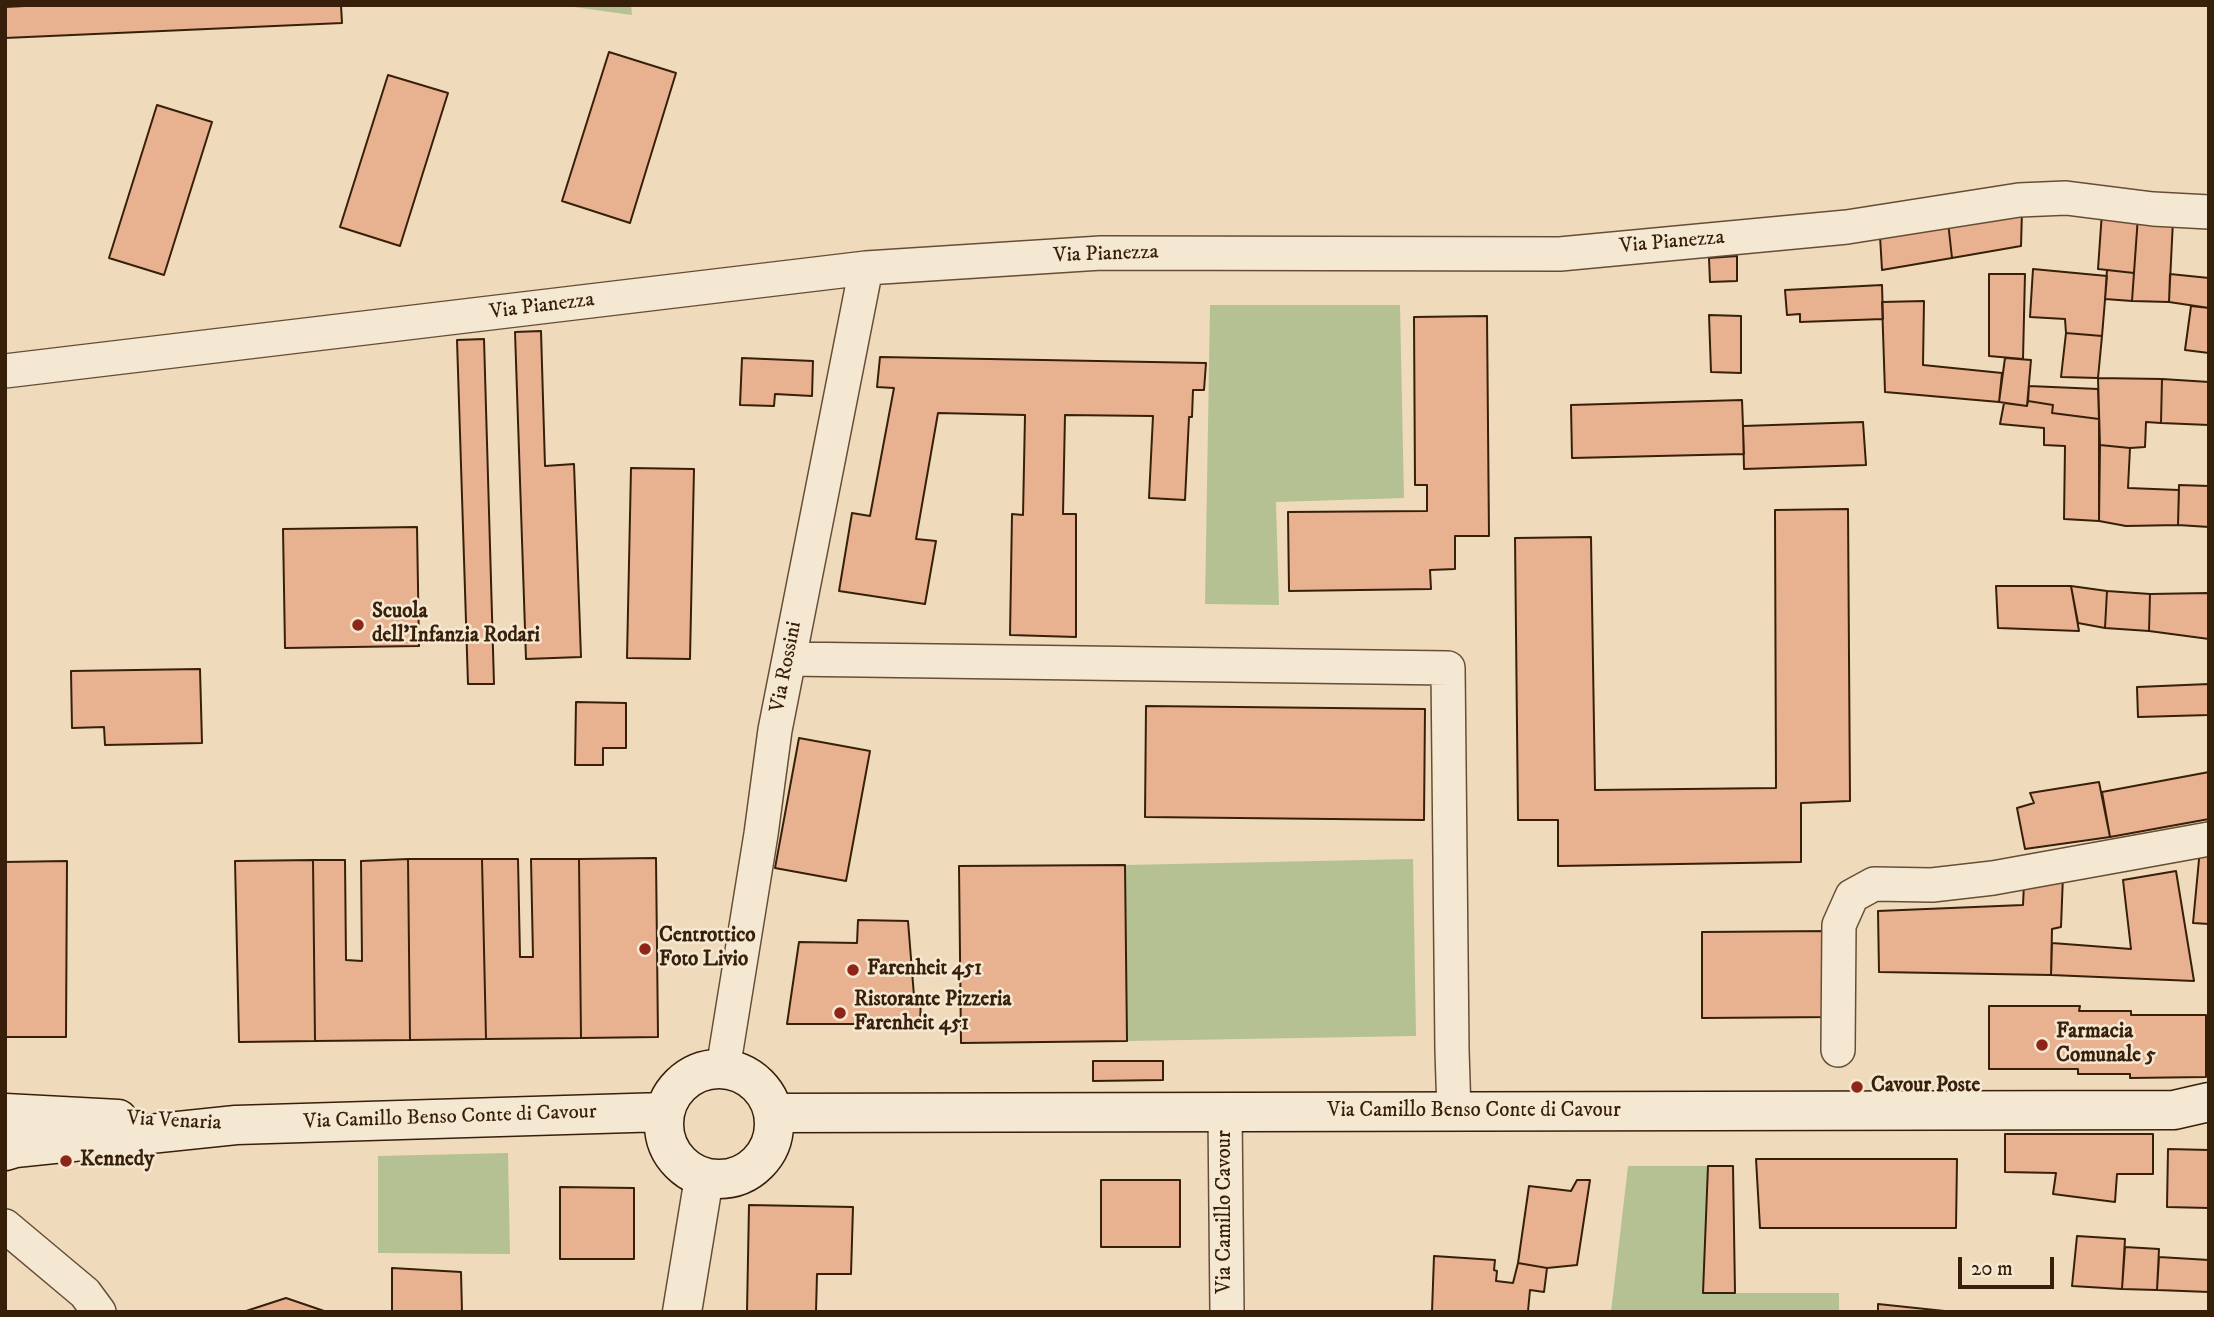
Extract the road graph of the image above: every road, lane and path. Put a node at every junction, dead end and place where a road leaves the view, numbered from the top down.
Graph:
1 (2209, 212) edge
2 (866, 268) junction
3 (5, 371) edge
4 (789, 659) junction
5 (2209, 839) edge
6 (1838, 1050) dead end
7 (723, 1069) junction
8 (2197, 1110) edge
9 (664, 1112) junction
10 (1225, 1112) junction
11 (1454, 1112) junction
12 (5, 1113) edge
13 (773, 1113) junction
14 (236, 1125) junction
15 (5, 1151) edge
16 (704, 1178) junction
17 (5, 1226) edge
18 (99, 1312) edge
19 (682, 1312) edge
20 (1227, 1312) edge

1 - 2 street, Via Pianezza
2 - 3 street, Via Pianezza
2 - 4 street, Via Rossini
4 - 7 street, Via Rossini
4 - 11 street
5 - 6 street
7 - 9 main road
7 - 13 main road
8 - 11 main road, Via Camillo Benso Conte di Cavour
9 - 14 main road, Via Camillo Benso Conte di Cavour
9 - 16 main road
10 - 11 main road, Via Camillo Benso Conte di Cavour
10 - 13 main road, Via Camillo Benso Conte di Cavour
10 - 20 street, Via Camillo Cavour
12 - 14 main road, Via Venaria
13 - 16 main road
14 - 15 main road, Via Venaria
16 - 19 main road
17 - 18 street

